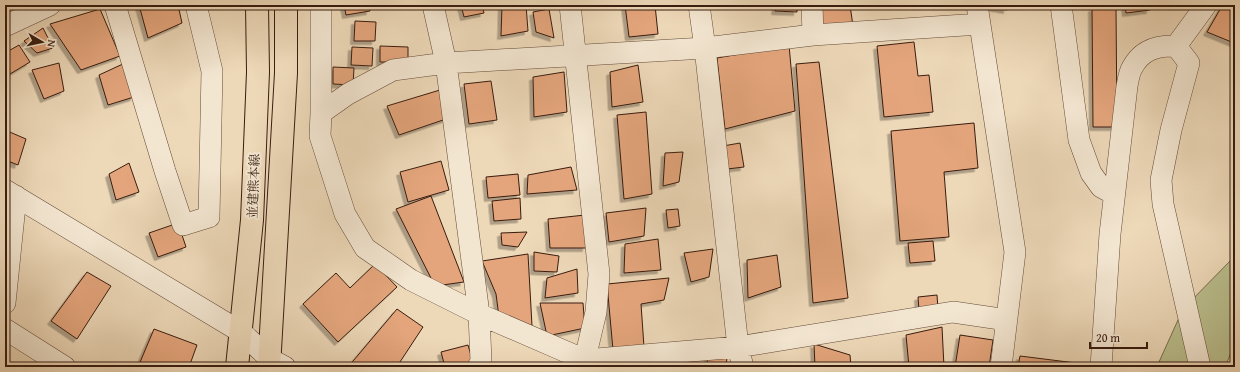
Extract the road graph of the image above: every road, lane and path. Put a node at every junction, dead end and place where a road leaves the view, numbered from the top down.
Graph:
1 (50, 5) edge
2 (115, 5) edge
3 (196, 5) edge
4 (257, 5) edge
5 (286, 5) edge
6 (321, 5) edge
7 (433, 5) edge
8 (570, 5) edge
9 (699, 5) edge
10 (812, 5) edge
11 (1061, 5) edge
12 (1206, 5) edge
13 (979, 14) edge
14 (5, 26) edge
15 (813, 35) junction
16 (1176, 46) junction
17 (705, 48) junction
18 (576, 56) junction
19 (446, 63) junction
20 (321, 112) junction
21 (10, 193) edge
22 (1114, 194) junction
23 (5, 303) edge
24 (479, 314) junction
25 (1007, 320) junction
26 (5, 329) edge
27 (241, 332) junction
28 (741, 357) edge
29 (275, 364) edge
30 (584, 364) edge
31 (65, 367) edge
32 (237, 367) edge
33 (478, 367) edge
34 (1001, 367) edge
35 (1101, 367) edge
36 (1200, 367) edge

1 - 14 street
2 - 3 street
4 - 27 main road, 並建熊本線
5 - 29 main road, 並建熊本線
6 - 20 street
7 - 19 street
8 - 18 street
9 - 17 street
10 - 15 street
11 - 22 street
12 - 16 street
13 - 15 street
13 - 25 street
15 - 17 street
16 - 22 street
16 - 36 street
17 - 18 street
17 - 28 street
18 - 19 street
18 - 30 street
19 - 20 street
19 - 24 street
20 - 24 street
21 - 23 street
21 - 27 street
22 - 35 street
24 - 30 street
24 - 33 street
25 - 28 street
25 - 34 street
26 - 31 street
27 - 29 street
27 - 32 main road, 並建熊本線
28 - 30 street

